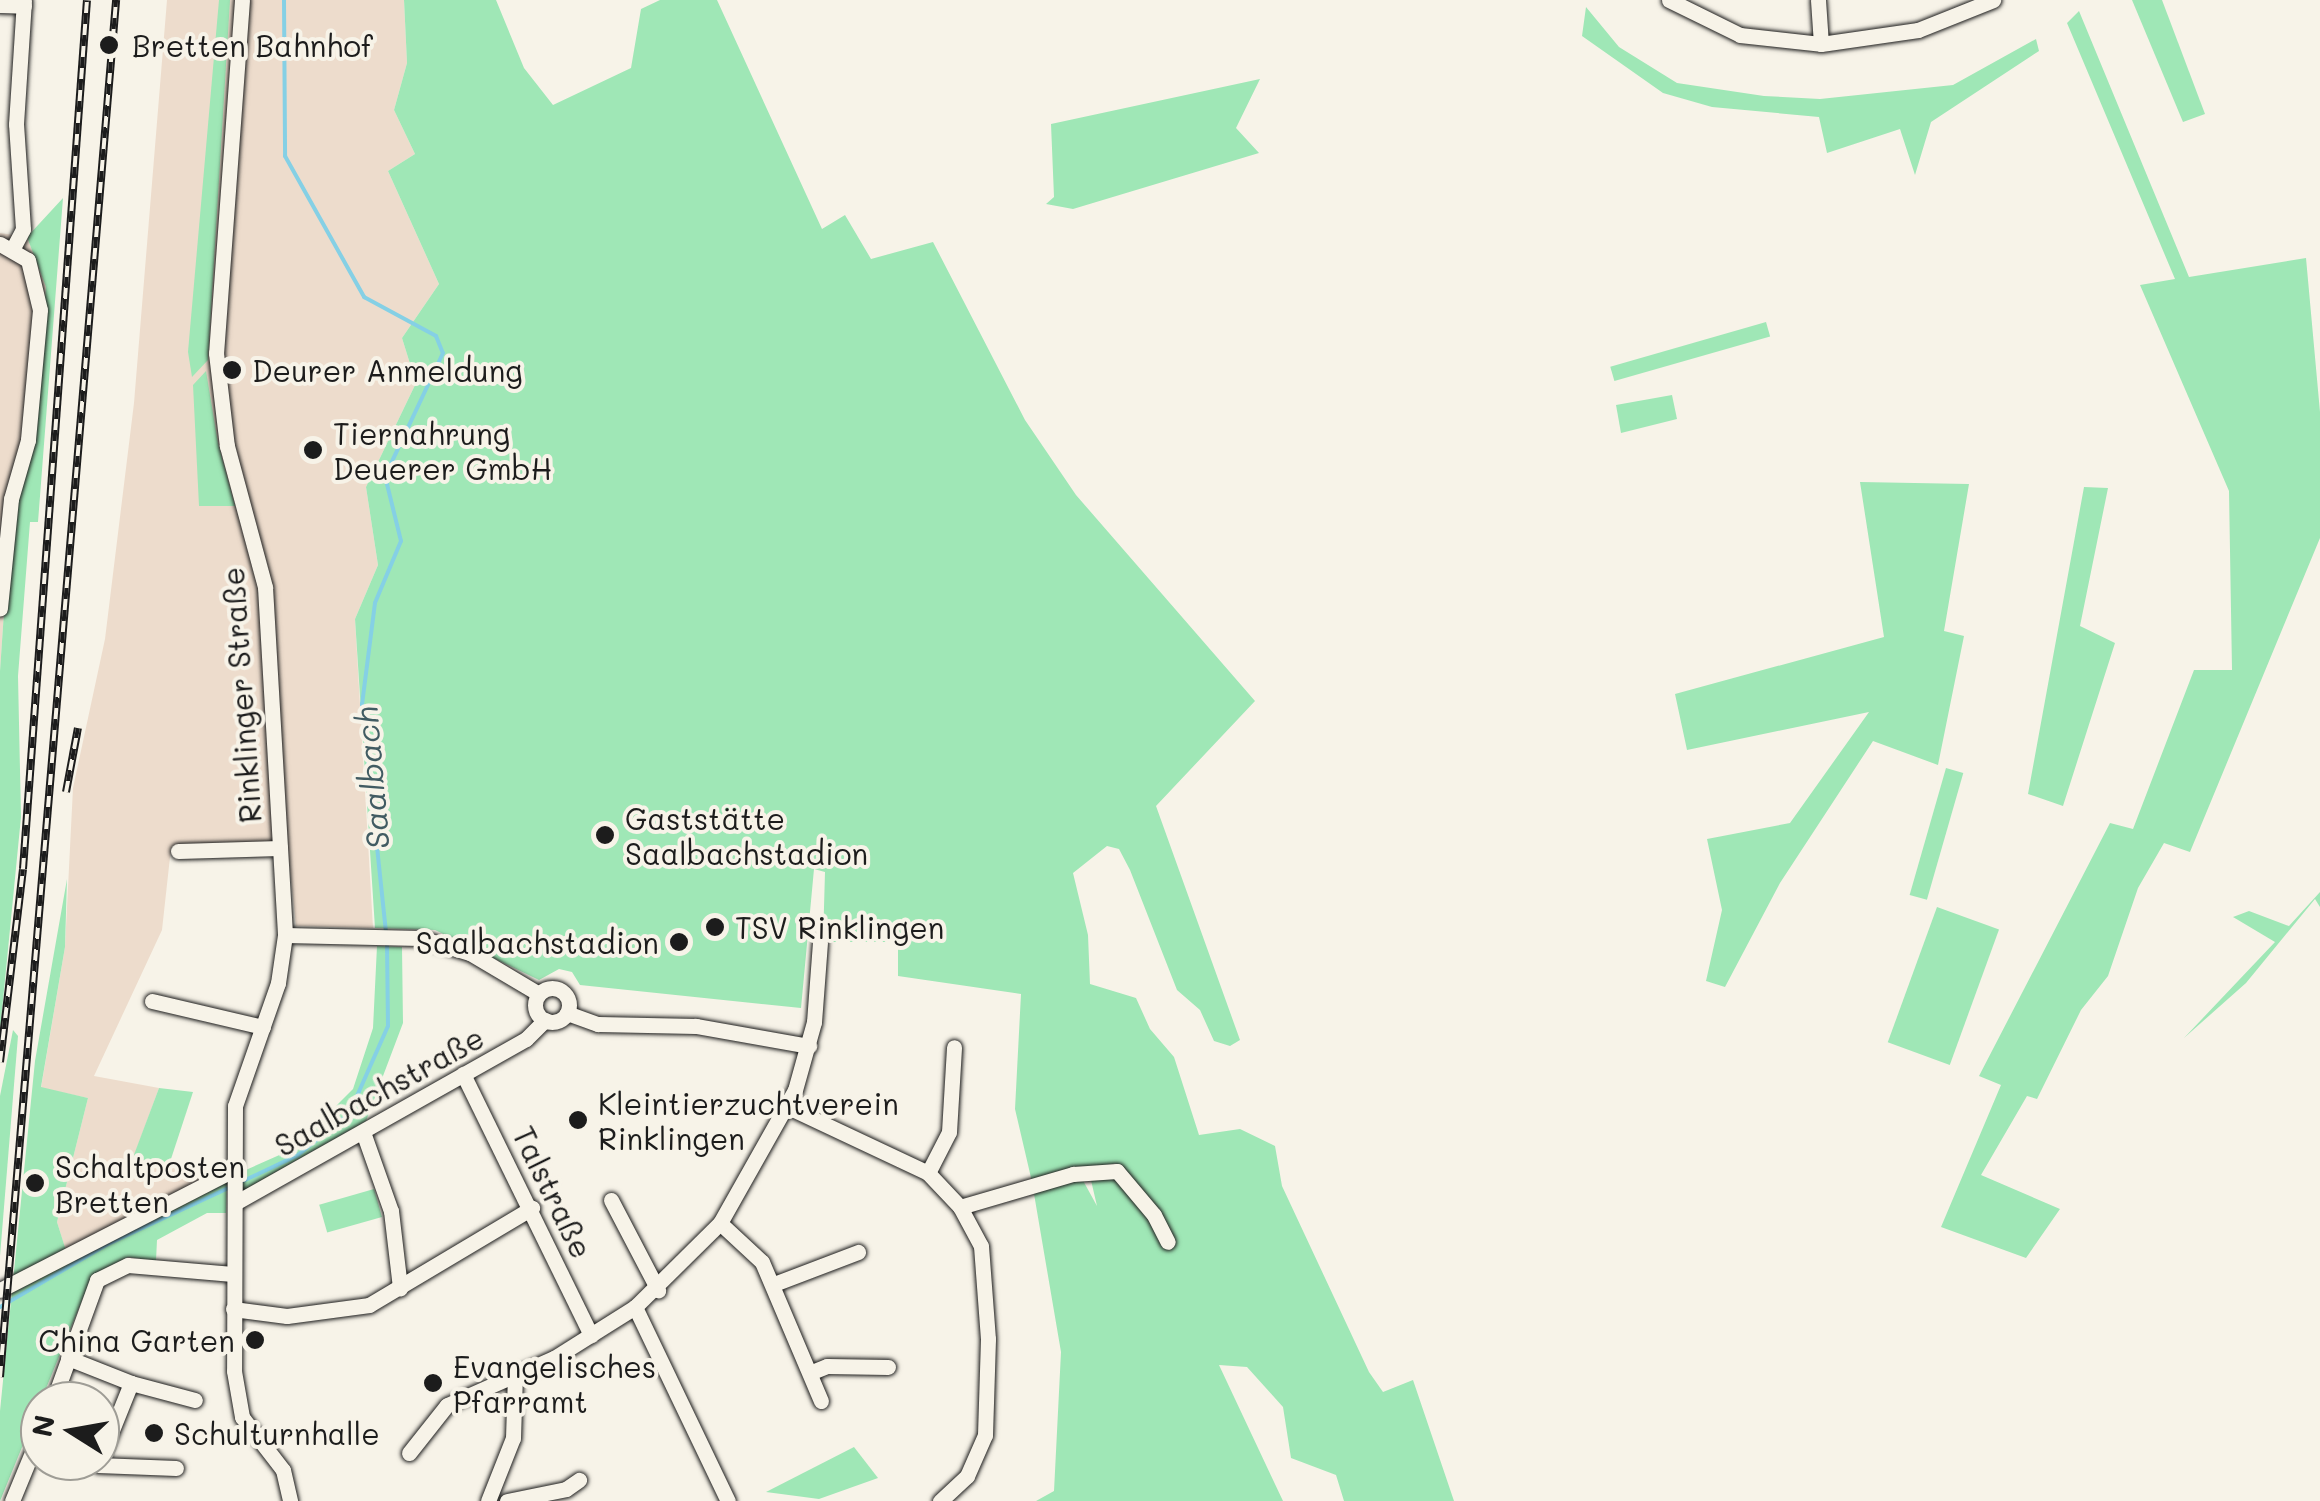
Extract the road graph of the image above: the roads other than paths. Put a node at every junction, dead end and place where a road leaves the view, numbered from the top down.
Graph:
1 (242, 0) edge
2 (1669, 0) edge
3 (1818, 0) edge
4 (1993, 0) edge
5 (24, 3) edge
6 (0, 5) edge
7 (1821, 44) junction
8 (7, 246) edge
9 (0, 608) edge
10 (280, 848) junction
11 (178, 851) dead end
12 (285, 935) junction
13 (820, 942) dead end
14 (539, 994) junction
15 (152, 1001) dead end
16 (567, 1012) junction
17 (546, 1020) junction
18 (263, 1028) junction
19 (809, 1046) junction
20 (954, 1047) dead end
21 (463, 1074) junction
22 (788, 1106) junction
23 (364, 1132) junction
24 (235, 1172) junction
25 (928, 1173) junction
26 (611, 1200) dead end
27 (235, 1201) junction
28 (960, 1207) junction
29 (532, 1208) junction
30 (720, 1223) junction
31 (1168, 1242) dead end
32 (858, 1252) dead end
33 (233, 1274) junction
34 (774, 1284) junction
35 (400, 1288) junction
36 (0, 1290) edge
37 (658, 1290) junction
38 (635, 1307) junction
39 (233, 1309) junction
40 (592, 1335) junction
41 (68, 1358) junction
42 (888, 1368) dead end
43 (812, 1372) junction
44 (516, 1376) junction
45 (59, 1381) edge
46 (131, 1383) junction
47 (195, 1400) dead end
48 (820, 1401) dead end
49 (120, 1410) edge
50 (410, 1452) dead end
51 (120, 1465) edge
52 (176, 1468) dead end
53 (579, 1480) dead end
54 (492, 1500) edge
55 (290, 1501) edge
56 (507, 1501) edge
57 (728, 1501) edge
58 (940, 1501) edge

1 - 10 street, Rinklinger Straße
2 - 7 street
3 - 7 street
4 - 7 street
5 - 6 street
5 - 8 street
8 - 9 street
10 - 11 street
10 - 12 street, Rinklinger Straße
12 - 14 street
12 - 18 street, Rinklinger Straße
13 - 19 street
14 - 16 street
14 - 17 street
15 - 18 street
16 - 17 street, Saalbachstraße
16 - 19 street
17 - 21 street, Saalbachstraße
18 - 24 street, Rinklinger Straße
19 - 22 street
20 - 25 street
21 - 23 street, Saalbachstraße
21 - 29 street, Talstraße
22 - 25 street
22 - 30 street
23 - 27 street, Saalbachstraße
23 - 35 street
24 - 27 street, Rinklinger Straße
24 - 36 street
25 - 28 street
26 - 37 street
27 - 33 street, Rinklinger Straße
28 - 31 street
28 - 58 street
29 - 35 street
29 - 40 street, Talstraße
30 - 34 street
30 - 37 street
32 - 34 street
33 - 39 street, Rinklinger Straße
33 - 41 street
34 - 43 street
35 - 39 street
37 - 38 street
38 - 40 street
38 - 57 street
39 - 55 street, Rinklinger Straße
40 - 44 street
41 - 45 street
41 - 46 street
42 - 43 street
43 - 48 street
44 - 50 street
44 - 54 street
46 - 47 street
46 - 49 street
51 - 52 street
53 - 56 street

